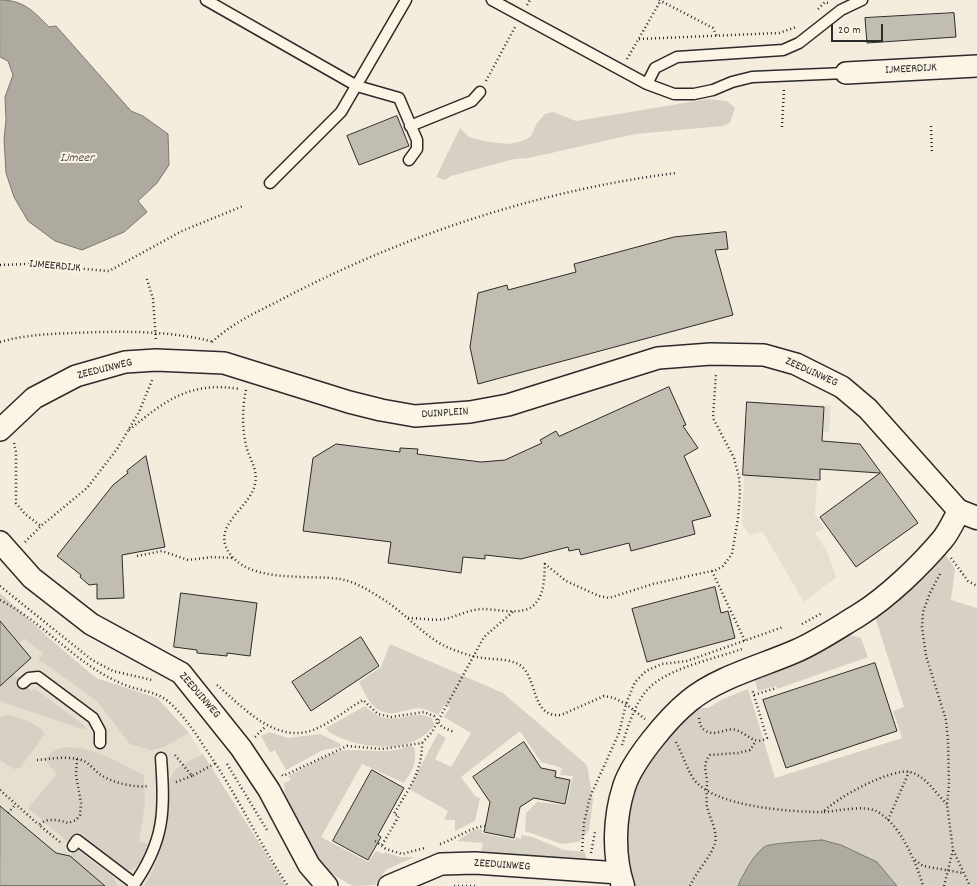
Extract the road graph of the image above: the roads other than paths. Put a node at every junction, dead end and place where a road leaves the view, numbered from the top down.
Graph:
1 (206, 0) edge
2 (406, 0) edge
3 (492, 0) edge
4 (862, 0) edge
5 (977, 66) edge
6 (846, 73) joint
7 (646, 84) junction
8 (357, 86) junction
9 (480, 92) road end
10 (410, 126) junction
11 (409, 160) dead end
12 (270, 183) dead end
13 (639, 364) joint
14 (249, 381) joint
15 (1, 429) edge
16 (968, 515) edge
17 (6, 549) edge
18 (23, 683) dead end
19 (100, 743) dead end
20 (161, 758) dead end
21 (75, 843) road end
22 (621, 880) edge
23 (134, 885) edge
24 (326, 886) edge
25 (389, 886) edge

1 - 8 lane
2 - 8 lane
3 - 7 lane
4 - 7 lane
5 - 6 street, IJMEERDIJK
6 - 7 lane
8 - 10 lane
8 - 12 lane
9 - 10 lane
10 - 11 lane
13 - 14 street, DUINPLEIN
13 - 16 street, ZEEDUINWEG
14 - 15 street, ZEEDUINWEG
16 - 22 street
17 - 24 street, ZEEDUINWEG
18 - 19 lane
20 - 23 lane
21 - 23 lane
22 - 25 street, ZEEDUINWEG

